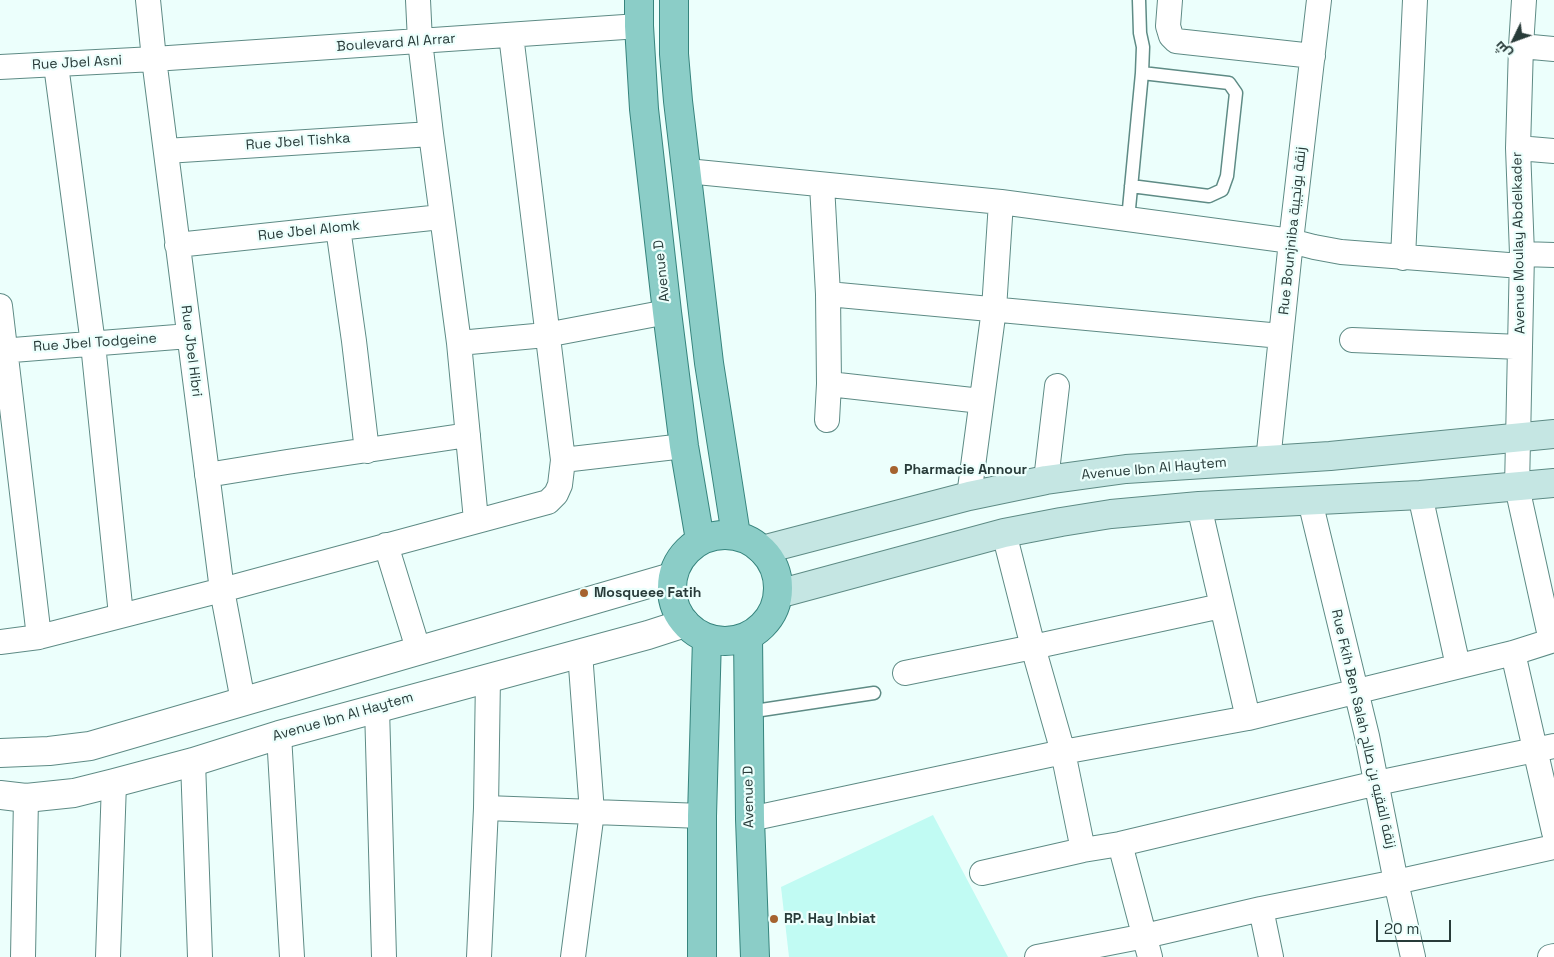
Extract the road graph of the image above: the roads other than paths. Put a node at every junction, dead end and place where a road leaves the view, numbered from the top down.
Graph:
1 (148, 0) edge
2 (418, 0) edge
3 (674, 0) edge
4 (1139, 0) edge
5 (1170, 0) edge
6 (1319, 0) edge
7 (1415, 0) edge
8 (1524, 0) edge
9 (639, 13) edge
10 (511, 35) junction
11 (420, 41) junction
12 (1521, 46) junction
13 (1554, 49) edge
14 (1313, 56) junction
15 (154, 59) junction
16 (56, 64) junction
17 (0, 67) edge
18 (1142, 73) junction
19 (430, 134) junction
20 (1518, 148) junction
21 (166, 151) junction
22 (1554, 151) edge
23 (688, 171) junction
24 (822, 185) junction
25 (1131, 186) junction
26 (1000, 202) junction
27 (442, 217) junction
28 (1128, 220) junction
29 (338, 228) junction
30 (1291, 241) junction
31 (177, 245) junction
32 (1554, 255) edge
33 (1403, 258) junction
34 (1521, 260) junction
35 (828, 294) junction
36 (0, 306) edge
37 (994, 309) junction
38 (666, 312) junction
39 (546, 335) junction
40 (189, 336) junction
41 (1281, 336) junction
42 (1352, 340) dead end
43 (458, 343) junction
44 (93, 344) junction
45 (1520, 347) junction
46 (3, 350) edge
47 (829, 384) junction
48 (1058, 386) dead end
49 (981, 401) junction
50 (826, 420) dead end
51 (1554, 434) edge
52 (468, 436) junction
53 (1517, 437) junction
54 (684, 446) junction
55 (367, 451) junction
56 (563, 460) junction
57 (1268, 461) junction
58 (207, 476) junction
59 (1046, 480) junction
60 (1554, 483) edge
61 (1517, 487) junction
62 (1420, 495) junction
63 (969, 496) junction
64 (1310, 501) junction
65 (1200, 506) junction
66 (476, 520) junction
67 (1004, 533) junction
68 (736, 535) junction
69 (700, 540) junction
70 (386, 545) junction
71 (762, 550) junction
72 (672, 577) junction
73 (222, 590) junction
74 (778, 594) junction
75 (1221, 606) junction
76 (121, 615) junction
77 (696, 630) junction
78 (748, 636) junction
79 (40, 637) junction
80 (1553, 641) edge
81 (0, 642) edge
82 (1033, 647) junction
83 (419, 652) junction
84 (1513, 652) junction
85 (580, 653) junction
86 (1458, 666) junction
87 (905, 673) dead end
88 (488, 677) junction
89 (1357, 692) junction
90 (874, 693) dead end
91 (243, 701) junction
92 (377, 708) junction
93 (748, 712) junction
94 (1248, 718) junction
95 (279, 735) junction
96 (1545, 748) edge
97 (1062, 752) junction
98 (0, 753) edge
99 (193, 762) junction
100 (1377, 783) junction
101 (114, 784) junction
102 (13, 796) edge
103 (486, 808) junction
104 (592, 812) junction
105 (702, 816) junction
106 (750, 819) junction
107 (1554, 832) edge
108 (1120, 844) junction
109 (1554, 847) edge
110 (1083, 850) junction
111 (982, 873) dead end
112 (1396, 882) junction
113 (1261, 909) junction
114 (1148, 947) edge
115 (1554, 956) edge
116 (23, 957) edge
117 (108, 957) edge
118 (200, 957) edge
119 (292, 957) edge
120 (384, 957) edge
121 (479, 957) edge
122 (573, 957) edge
123 (702, 957) edge
124 (755, 957) edge
125 (1037, 957) edge
126 (1271, 957) edge
127 (1413, 957) edge
128 (1550, 957) edge

1 - 15 street, Rue Jbel Hibri
2 - 11 street
3 - 23 main road
4 - 18 lane
5 - 14 street
6 - 14 street, Rue Bounjniba زنقة بونجيبة
7 - 33 street
8 - 12 street, Avenue Moulay Abdelkader
9 - 10 street, Boulevard Al Arrar
9 - 38 main road, Avenue D
10 - 11 street, Boulevard Al Arrar
10 - 39 street
11 - 15 street, Boulevard Al Arrar
11 - 19 street
12 - 13 street
12 - 20 street, Avenue Moulay Abdelkader
14 - 30 street, Rue Bounjniba زنقة بونجيبة
15 - 16 street, Rue Jbel Asni
15 - 21 street, Rue Jbel Hibri
16 - 17 street, Rue Jbel Asni
16 - 44 street
18 - 25 lane
18 - 25 lane
19 - 21 street, Rue Jbel Tishka
19 - 27 street
20 - 22 street
20 - 34 street, Avenue Moulay Abdelkader
21 - 31 street, Rue Jbel Hibri
23 - 24 street
23 - 68 main road
24 - 26 street
24 - 35 street
25 - 28 lane
26 - 28 street
26 - 37 street
27 - 29 street, Rue Jbel Alomk
27 - 43 street
28 - 30 street
29 - 31 street, Rue Jbel Alomk
29 - 55 street
30 - 33 street
30 - 41 street, Rue Bounjniba زنقة بونجيبة
31 - 40 street, Rue Jbel Hibri
32 - 34 street
33 - 34 street
34 - 45 street, Avenue Moulay Abdelkader
35 - 37 street
35 - 47 street
36 - 46 street
37 - 41 street
37 - 49 street
38 - 39 street
38 - 54 main road, Avenue D
39 - 43 street
39 - 56 street
40 - 44 street, Rue Jbel Todgeine
40 - 58 street, Rue Jbel Hibri
41 - 57 street, Rue Bounjniba زنقة بونجيبة
42 - 45 street
43 - 52 street
44 - 46 street, Rue Jbel Todgeine
44 - 76 street
45 - 53 street, Avenue Moulay Abdelkader
46 - 79 street
47 - 49 street
47 - 50 street
48 - 59 street
49 - 63 street
51 - 53 main road, Avenue Ibn Al Haytem
52 - 55 street
52 - 66 street
53 - 57 main road, Avenue Ibn Al Haytem
53 - 61 street, Avenue Moulay Abdelkader
54 - 56 street
54 - 69 main road, Avenue D
55 - 58 street
56 - 66 street
57 - 59 main road, Avenue Ibn Al Haytem
58 - 73 street, Rue Jbel Hibri
59 - 63 main road, Avenue Ibn Al Haytem
60 - 61 main road
61 - 62 main road
61 - 80 street, Avenue Moulay Abdelkader
62 - 64 main road
62 - 86 street
63 - 71 main road, Avenue Ibn Al Haytem
64 - 65 main road
64 - 89 street, Rue Fkih Ben Salah زنقة الفقيه بن صالح
65 - 67 main road
65 - 75 street
66 - 70 street
67 - 74 main road
67 - 82 street
68 - 69 main road
68 - 71 main road
69 - 72 main road
70 - 73 street
70 - 83 street
71 - 74 main road
72 - 77 main road
72 - 83 street
73 - 76 street
73 - 91 street, Rue Jbel Hibri
74 - 78 main road
75 - 82 street
75 - 94 street
76 - 79 street
77 - 78 main road
77 - 85 street, Avenue Ibn Al Haytem
77 - 105 main road
78 - 93 main road, Avenue D
79 - 81 street
80 - 84 street
82 - 87 street
82 - 97 street
83 - 91 street
84 - 86 street
84 - 96 street
85 - 88 street, Avenue Ibn Al Haytem
85 - 104 street
86 - 89 street
88 - 92 street, Avenue Ibn Al Haytem
88 - 103 street
89 - 94 street
89 - 100 street, Rue Fkih Ben Salah زنقة الفقيه بن صالح
90 - 93 lane
91 - 98 street
92 - 95 street, Avenue Ibn Al Haytem
92 - 120 street
93 - 106 main road, Avenue D
94 - 97 street
95 - 99 street, Avenue Ibn Al Haytem
95 - 119 street
96 - 100 street
96 - 107 street
97 - 106 street
97 - 110 street
99 - 101 street, Avenue Ibn Al Haytem
99 - 118 street
100 - 108 street
100 - 112 street, Rue Fkih Ben Salah زنقة الفقيه بن صالح
101 - 102 street, Avenue Ibn Al Haytem
101 - 117 street
102 - 116 street
103 - 104 street
103 - 121 street
104 - 105 street
104 - 122 street
105 - 123 main road
106 - 124 main road, Avenue D
108 - 110 street
108 - 114 street
109 - 112 street
110 - 111 street
112 - 113 street
112 - 127 street, Rue Fkih Ben Salah زنقة الفقيه بن صالح
113 - 114 street
113 - 126 street
114 - 125 street
115 - 128 street

